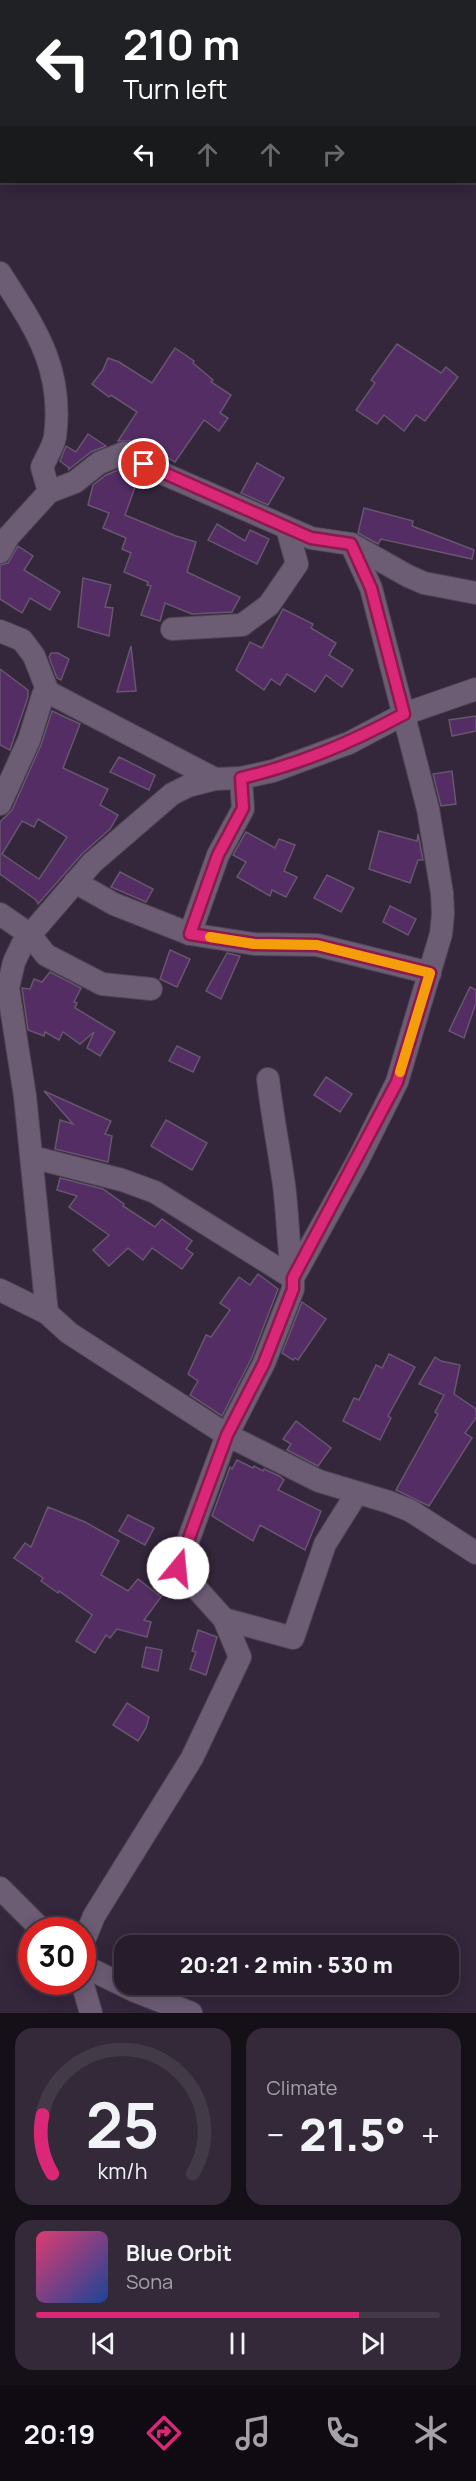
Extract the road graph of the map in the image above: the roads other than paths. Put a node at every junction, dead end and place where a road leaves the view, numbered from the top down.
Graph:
1 (0, 273) edge
2 (50, 492) junction
3 (287, 528) junction
4 (351, 544) junction
5 (0, 552) edge
6 (476, 593) edge
7 (172, 628) dead end
8 (0, 631) edge
9 (476, 689) edge
10 (48, 692) junction
11 (404, 714) junction
12 (241, 778) junction
13 (215, 779) junction
14 (0, 804) edge
15 (75, 882) junction
16 (0, 914) edge
17 (29, 934) junction
18 (190, 934) junction
19 (5, 973) edge
20 (430, 973) junction
21 (151, 989) dead end
22 (268, 1078) dead end
23 (32, 1157) junction
24 (293, 1278) junction
25 (0, 1290) edge
26 (47, 1313) junction
27 (227, 1435) junction
28 (357, 1493) junction
29 (476, 1553) edge
30 (224, 1619) junction
31 (0, 1888) edge
32 (29, 1917) edge
33 (94, 1917) edge
34 (96, 1970) edge
35 (86, 1995) edge
36 (91, 2013) edge
37 (191, 2013) edge

1 - 2 street
2 - 3 street
2 - 5 street
3 - 4 street
3 - 7 street
4 - 6 street
4 - 11 street
8 - 10 street
9 - 11 street
10 - 13 street
10 - 14 street
11 - 12 street
11 - 20 street
12 - 13 street
12 - 18 street
13 - 15 street
15 - 17 street
15 - 18 street
16 - 17 street
17 - 19 street
17 - 21 street
18 - 20 street
19 - 23 street
20 - 24 street
22 - 24 street
23 - 24 street
23 - 26 street
24 - 27 street
25 - 26 street
26 - 27 street
27 - 28 street
27 - 30 street
28 - 29 street
28 - 30 street
30 - 33 street
31 - 32 street
34 - 37 street
35 - 36 street

